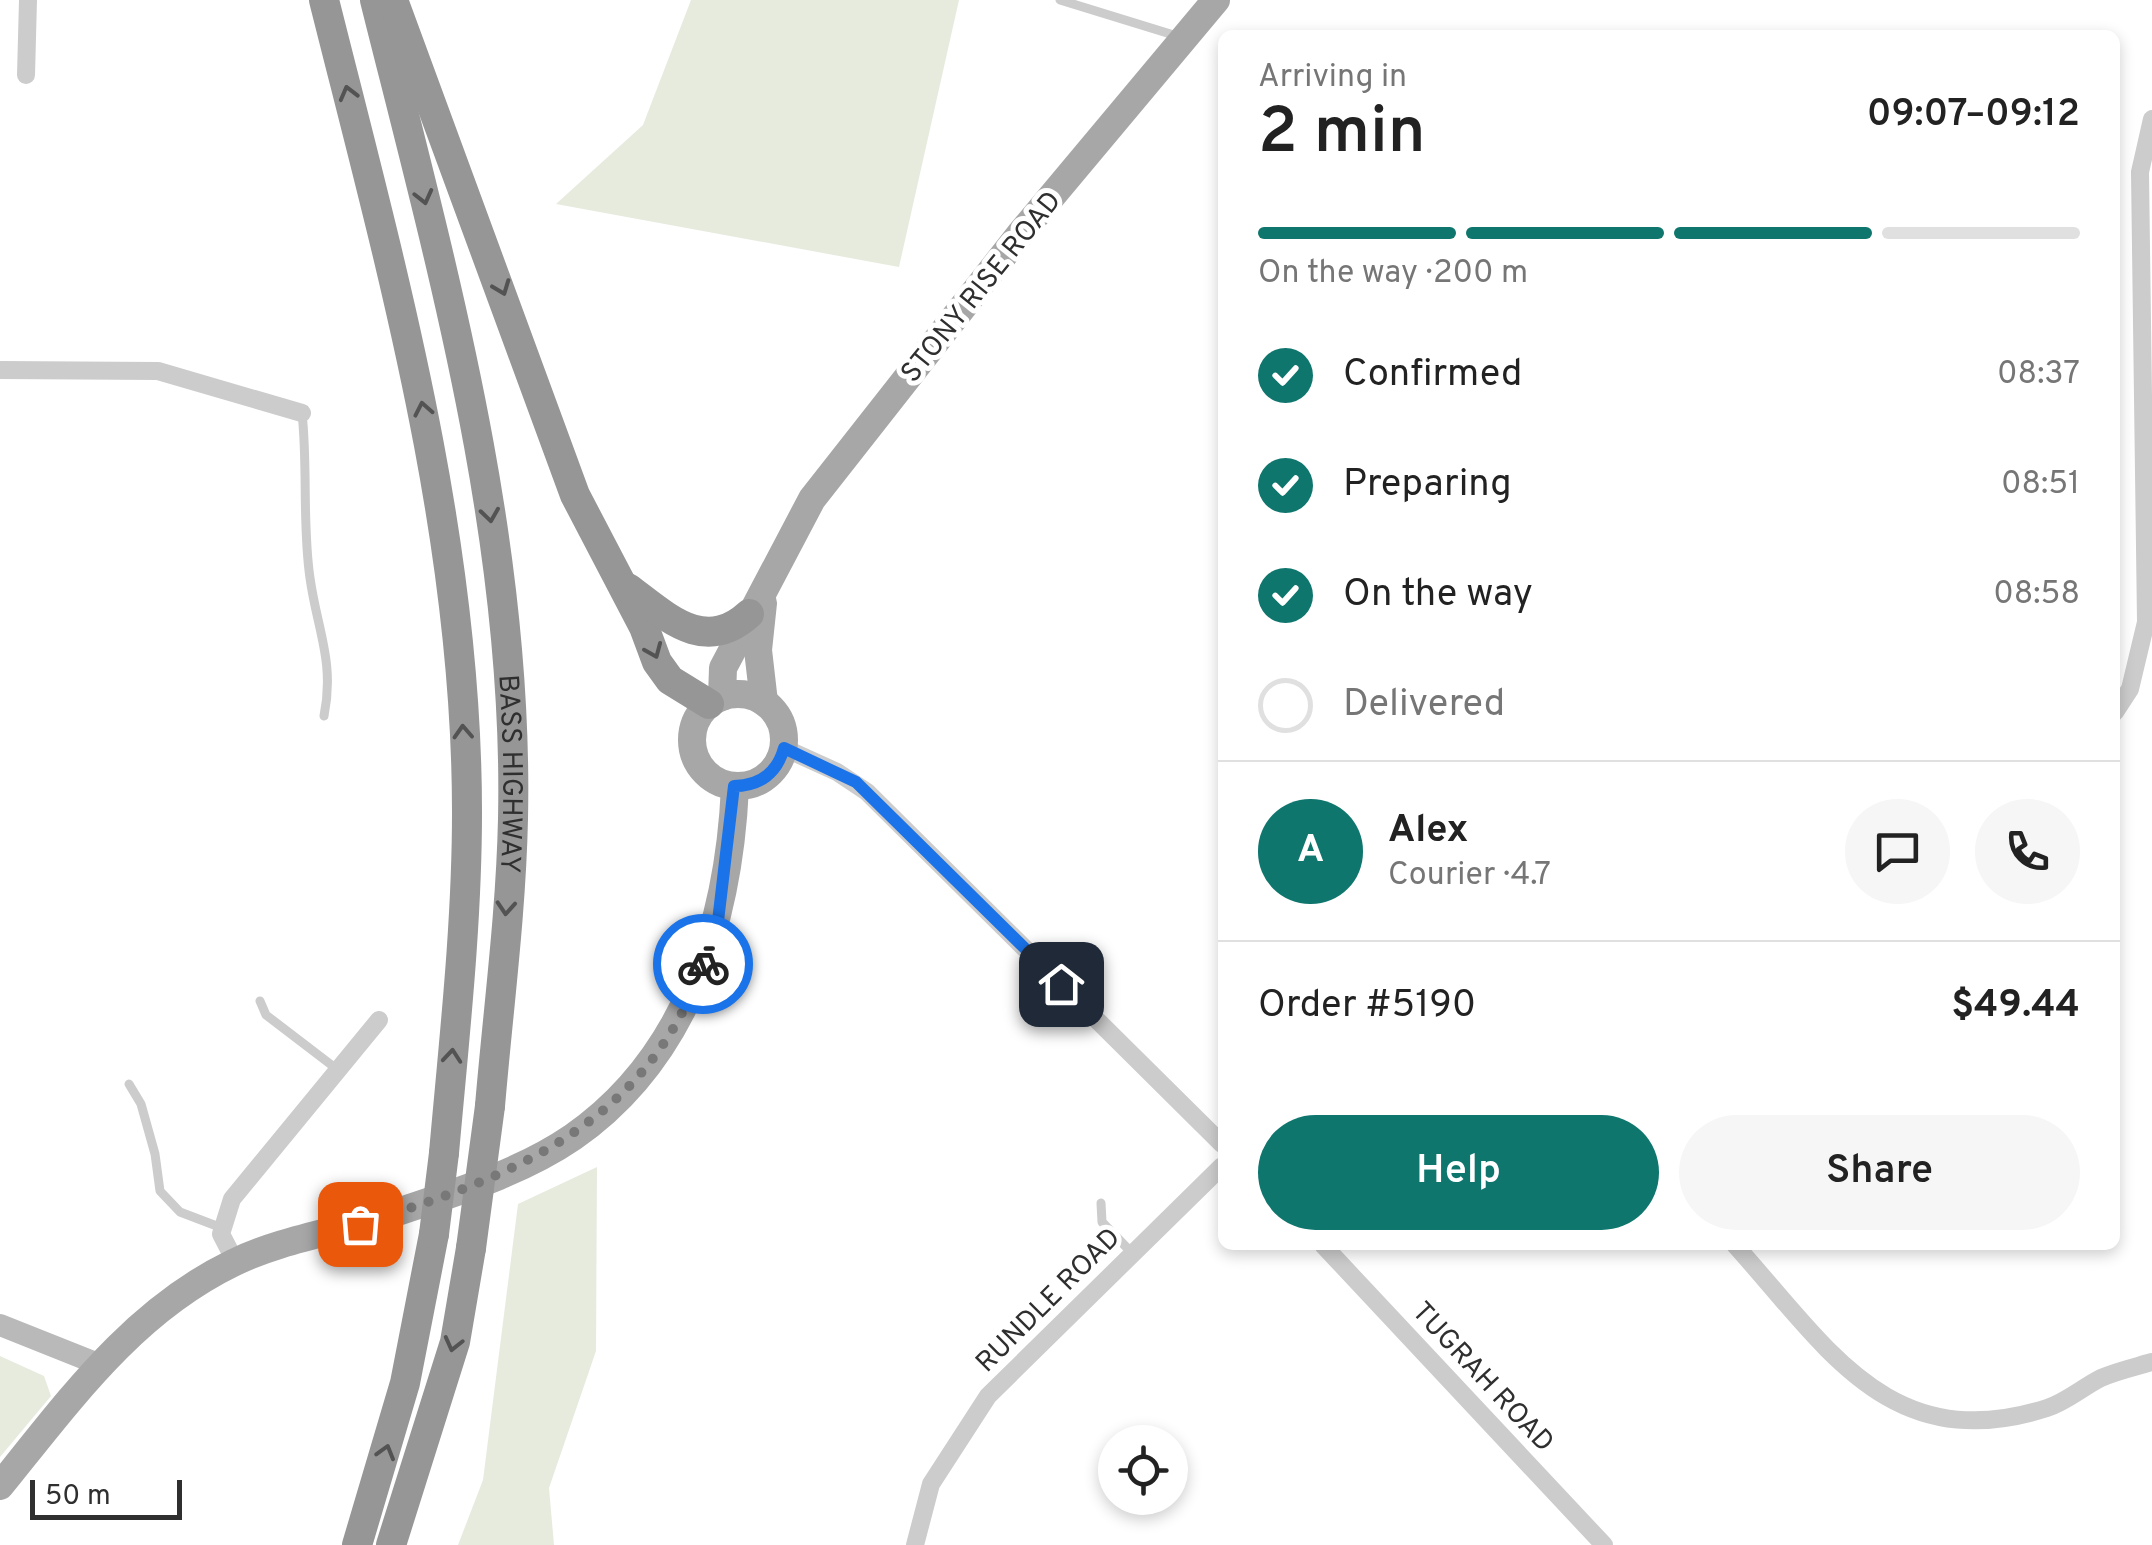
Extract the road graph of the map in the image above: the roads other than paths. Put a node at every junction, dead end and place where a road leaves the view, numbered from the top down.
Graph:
1 (28, 0) edge
2 (324, 0) edge
3 (375, 0) edge
4 (393, 0) edge
5 (1060, 0) edge
6 (1216, 0) edge
7 (1184, 38) junction
8 (26, 74) dead end
9 (2152, 119) edge
10 (0, 370) edge
11 (302, 412) joint
12 (622, 583) junction
13 (766, 587) junction
14 (748, 614) junction
15 (715, 701) junction
16 (764, 702) junction
17 (2120, 704) edge
18 (324, 716) dead end
19 (784, 748) junction
20 (734, 786) junction
21 (260, 1001) dead end
22 (379, 1020) dead end
23 (338, 1070) junction
24 (129, 1084) dead end
25 (1218, 1140) edge
26 (1218, 1170) edge
27 (1101, 1204) dead end
28 (222, 1228) junction
29 (1328, 1250) edge
30 (1740, 1250) edge
31 (1132, 1253) junction
32 (235, 1261) junction
33 (0, 1325) edge
34 (2152, 1362) edge
35 (98, 1364) junction
36 (0, 1486) edge
37 (357, 1545) edge
38 (391, 1545) edge
39 (915, 1545) edge
40 (1604, 1545) edge

1 - 8 street
37 -> 2 highway, BASS HIGHWAY, bridge
3 -> 38 highway, BASS HIGHWAY, bridge
4 -> 12 highway
5 - 7 lane
6 - 7 main road, STONY RISE ROAD
7 - 13 main road, STONY RISE ROAD
9 - 17 street
10 - 11 street
11 - 18 lane
12 - 14 highway
12 -> 15 highway
13 - 14 main road, STONY RISE ROAD
13 - 16 main road, STONY RISE ROAD
14 - 15 main road, STONY RISE ROAD
15 - 16 main road
15 - 20 main road
16 - 19 main road
19 - 20 main road
19 - 25 street
20 - 32 main road
21 - 23 lane
22 - 23 street
23 - 28 street
24 - 28 lane
26 - 31 street, RUNDLE ROAD
27 - 31 lane
28 - 32 street
29 - 40 street, TUGRAH ROAD
30 - 34 street
31 - 39 street, RUNDLE ROAD
32 - 35 main road
33 - 35 street
35 - 36 main road

